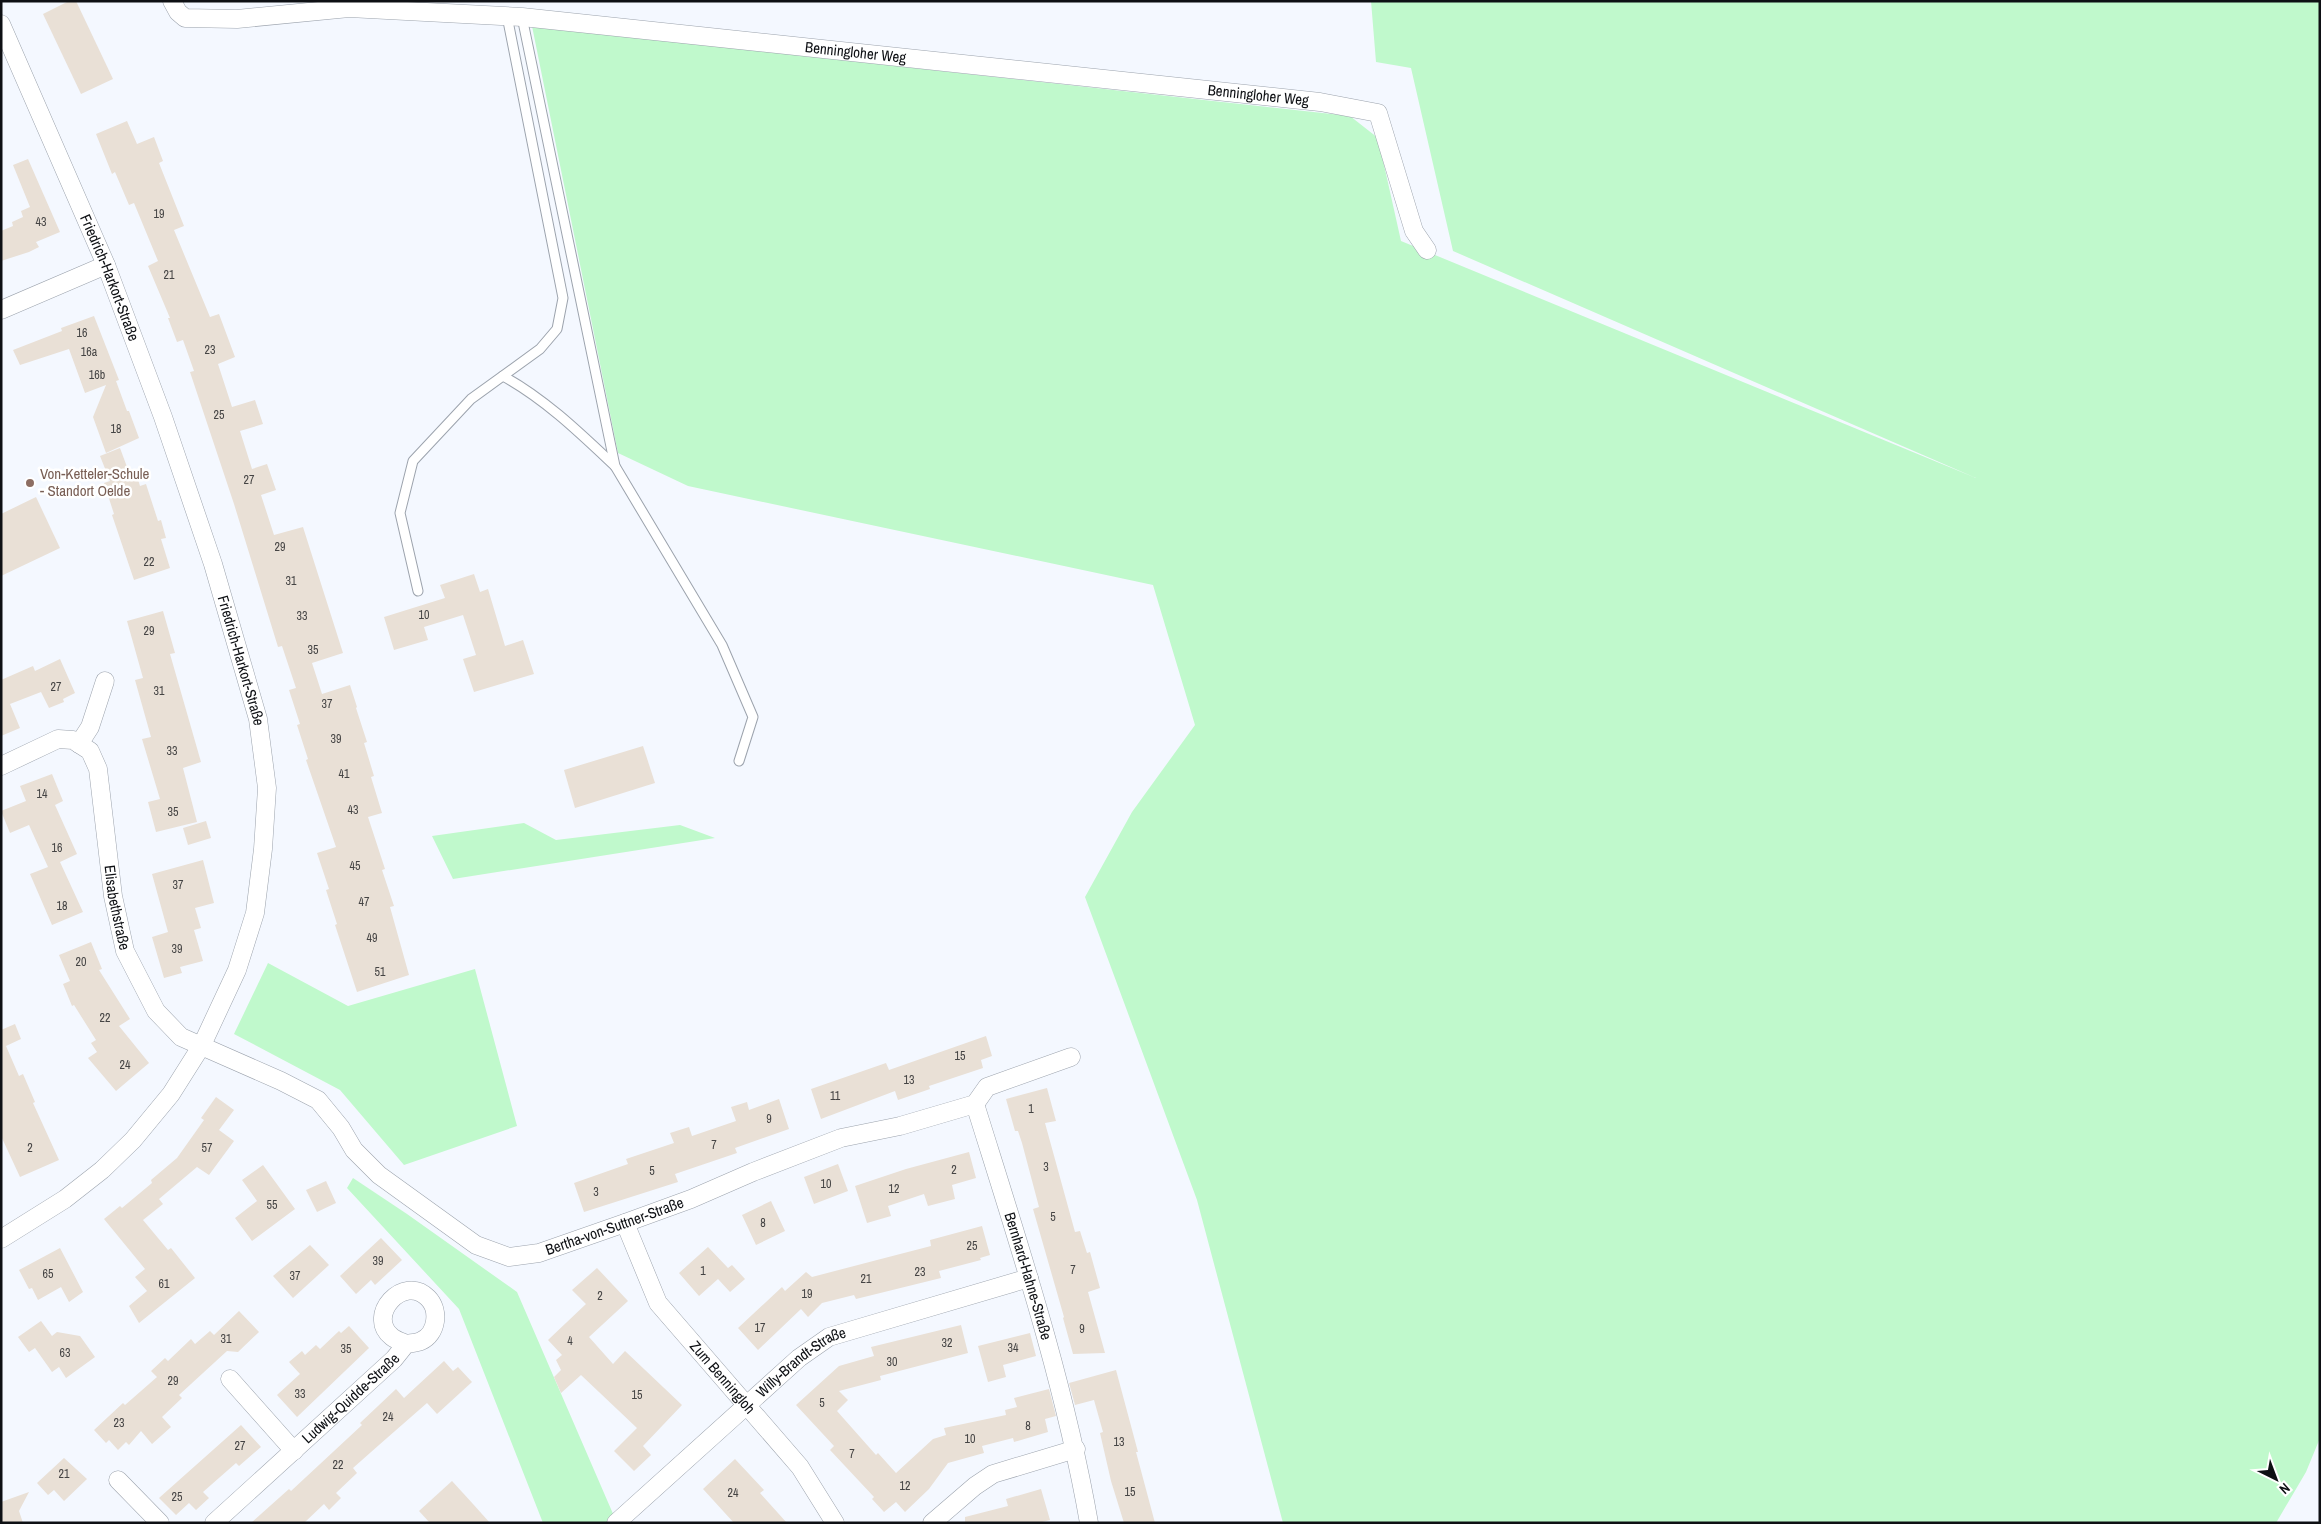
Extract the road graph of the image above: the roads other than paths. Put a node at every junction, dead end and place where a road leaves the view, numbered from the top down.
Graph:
1 (172, 1) edge
2 (514, 17) junction
3 (1, 24) edge
4 (1427, 250) dead end
5 (106, 264) junction
6 (1, 310) edge
7 (503, 376) junction
8 (615, 466) junction
9 (418, 591) dead end
10 (105, 681) dead end
11 (79, 744) junction
12 (739, 761) dead end
13 (1, 766) edge
14 (202, 1045) junction
15 (1071, 1057) dead end
16 (975, 1104) junction
17 (625, 1223) junction
18 (1, 1239) edge
19 (1029, 1278) junction
20 (406, 1344) dead end
21 (230, 1380) dead end
22 (746, 1406) junction
23 (1076, 1449) junction
24 (294, 1451) junction
25 (118, 1480) dead end
26 (160, 1523) edge
27 (214, 1523) edge
28 (616, 1523) edge
29 (835, 1523) edge
30 (932, 1523) edge
31 (1089, 1523) edge

1 - 2 street, Benningloher Weg
2 - 4 street, Benningloher Weg
2 - 7 lane
2 - 8 lane
3 - 5 street, Friedrich-Harkort-Straße
5 - 6 street
5 - 14 street, Friedrich-Harkort-Straße
7 - 8 lane
7 - 9 lane
8 - 12 lane
10 - 11 street
11 - 13 street
11 - 14 street, Elisabethstraße
14 - 17 street, Bertha-von-Suttner-Straße
14 - 18 street, Friedrich-Harkort-Straße
15 - 16 street
16 - 17 street, Bertha-von-Suttner-Straße
16 - 19 street, Bernhard-Hahne-Straße
17 - 22 street, Zum Benningloh
19 - 22 street, Willy-Brandt-Straße
19 - 23 street, Bernhard-Hahne-Straße
20 - 24 street, Ludwig-Quidde-Straße
21 - 24 street, Ludwig-Quidde-Straße
22 - 28 street, Willy-Brandt-Straße
22 - 29 street, Zum Benningloh
23 - 30 street
23 - 31 street, Bernhard-Hahne-Straße
24 - 27 street, Ludwig-Quidde-Straße
25 - 26 street

